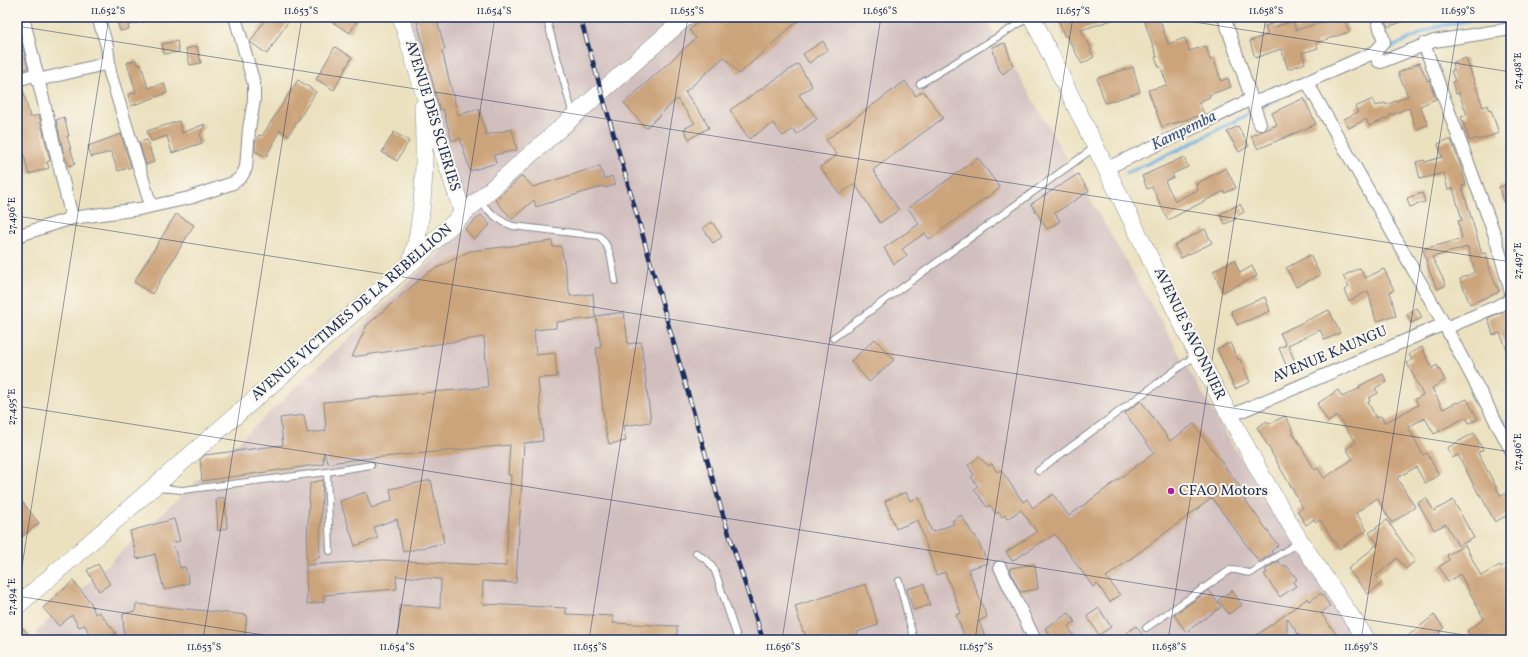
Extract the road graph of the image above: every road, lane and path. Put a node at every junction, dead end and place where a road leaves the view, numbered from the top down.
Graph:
1 (23, 17) edge
2 (98, 17) edge
3 (235, 17) edge
4 (401, 17) edge
5 (546, 17) edge
6 (686, 17) edge
7 (1031, 17) edge
8 (1224, 17) edge
9 (1377, 17) edge
10 (1511, 29) edge
11 (1424, 44) junction
12 (1376, 56) junction
13 (109, 63) junction
14 (38, 77) junction
15 (17, 80) edge
16 (421, 83) junction
17 (920, 84) dead end
18 (1310, 86) junction
19 (1255, 111) junction
20 (573, 117) junction
21 (1096, 146) junction
22 (1107, 168) junction
23 (479, 201) junction
24 (151, 206) junction
25 (463, 214) junction
26 (72, 218) junction
27 (17, 236) edge
28 (410, 263) junction
29 (616, 281) dead end
30 (1445, 326) junction
31 (833, 338) dead end
32 (1197, 354) junction
33 (1230, 416) junction
34 (1511, 450) edge
35 (371, 465) dead end
36 (327, 472) junction
37 (1038, 472) dead end
38 (153, 488) junction
39 (1300, 541) junction
40 (330, 550) dead end
41 (696, 553) dead end
42 (1000, 567) dead end
43 (899, 581) dead end
44 (17, 606) edge
45 (1146, 628) dead end
46 (738, 640) edge
47 (914, 640) edge
48 (1034, 640) edge
49 (1367, 640) edge

1 - 14 street
2 - 13 street
3 - 24 street
4 - 16 street, AVENUE DES SCIERIES
5 - 20 lane
6 - 20 street, AVENUE VICTIMES DE LA REBELLION
7 - 17 lane
7 - 21 street, AVENUE SAVONNIER
8 - 19 street
9 - 12 street
10 - 11 street
11 - 12 street
11 - 30 street, AVENUE KAUNGU
12 - 18 street
13 - 14 street
13 - 24 street
14 - 15 street
14 - 26 street
16 - 25 street, AVENUE DES SCIERIES
16 - 28 street
18 - 19 street
18 - 30 street
19 - 22 street
20 - 23 street, AVENUE VICTIMES DE LA REBELLION
21 - 22 street, AVENUE SAVONNIER
21 - 31 lane
22 - 32 street, AVENUE SAVONNIER
23 - 25 street, AVENUE VICTIMES DE LA REBELLION
23 - 29 lane
24 - 26 street
25 - 28 street, AVENUE VICTIMES DE LA REBELLION
26 - 27 street
28 - 38 street, AVENUE VICTIMES DE LA REBELLION
30 - 33 street, AVENUE KAUNGU
30 - 34 street
32 - 33 street, AVENUE SAVONNIER
32 - 37 lane
33 - 39 street, AVENUE SAVONNIER
35 - 36 lane
36 - 38 lane
36 - 40 lane
38 - 44 street, AVENUE VICTIMES DE LA REBELLION
39 - 45 lane
39 - 49 street, AVENUE SAVONNIER
41 - 46 lane
42 - 48 street
43 - 47 lane

